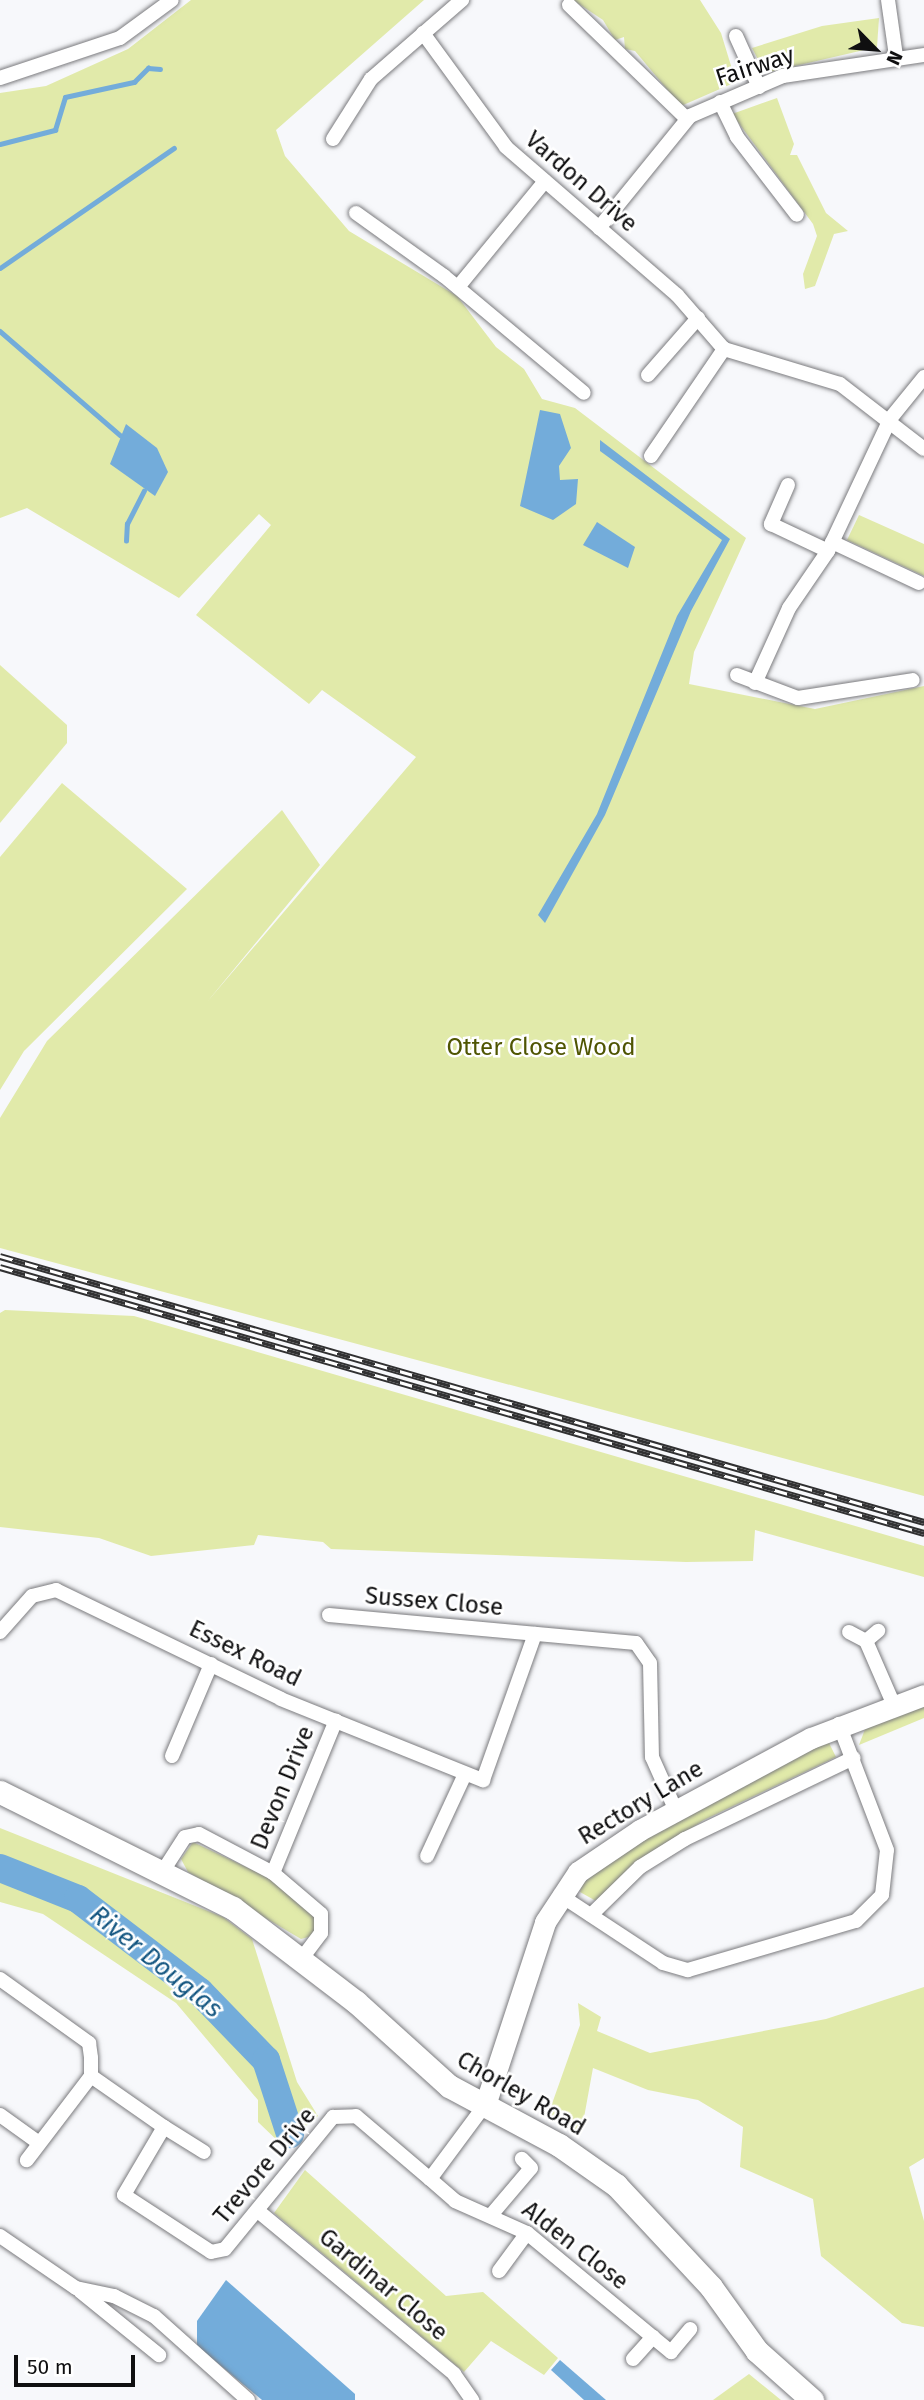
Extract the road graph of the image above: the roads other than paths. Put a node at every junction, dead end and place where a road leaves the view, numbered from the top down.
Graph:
1 (172, 0) edge
2 (462, 0) edge
3 (888, 0) edge
4 (569, 5) dead end
5 (423, 33) junction
6 (736, 36) dead end
7 (924, 55) edge
8 (896, 56) junction
9 (0, 78) edge
10 (759, 87) junction
11 (720, 102) junction
12 (687, 119) junction
13 (333, 139) dead end
14 (545, 181) junction
15 (356, 214) dead end
16 (797, 215) dead end
17 (598, 228) junction
18 (458, 287) junction
19 (698, 318) junction
20 (724, 349) junction
21 (648, 374) dead end
22 (924, 377) edge
23 (584, 393) dead end
24 (890, 419) junction
25 (924, 449) edge
26 (651, 456) dead end
27 (788, 485) dead end
28 (830, 546) junction
29 (919, 583) dead end
30 (737, 675) dead end
31 (913, 680) dead end
32 (755, 683) junction
33 (329, 1615) dead end
34 (0, 1632) edge
35 (849, 1633) dead end
36 (535, 1634) junction
37 (211, 1664) junction
38 (924, 1695) edge
39 (893, 1703) junction
40 (336, 1720) junction
41 (839, 1724) junction
42 (172, 1756) dead end
43 (853, 1758) junction
44 (465, 1774) junction
45 (0, 1792) edge
46 (0, 1807) edge
47 (676, 1811) junction
48 (54, 1821) junction
49 (427, 1856) dead end
50 (163, 1871) junction
51 (273, 1873) junction
52 (560, 1895) junction
53 (591, 1915) junction
54 (302, 1958) junction
55 (0, 1979) edge
56 (91, 2076) junction
57 (485, 2105) junction
58 (0, 2115) edge
59 (164, 2127) junction
60 (39, 2143) junction
61 (204, 2152) dead end
62 (522, 2159) dead end
63 (27, 2160) dead end
64 (430, 2179) junction
65 (258, 2211) junction
66 (492, 2214) junction
67 (527, 2233) junction
68 (0, 2236) edge
69 (499, 2272) dead end
70 (76, 2288) junction
71 (690, 2329) dead end
72 (653, 2336) junction
73 (159, 2355) dead end
74 (633, 2359) dead end
75 (248, 2400) edge
76 (472, 2400) edge
77 (812, 2400) edge

1 - 9 street
2 - 5 street
3 - 8 street
4 - 12 street
5 - 13 street
5 - 14 street, Vardon Drive
6 - 10 street
7 - 8 street, Fairway
8 - 10 street, Fairway
10 - 11 street, Fairway
11 - 12 street, Fairway
11 - 16 street
12 - 17 street, Fairway
14 - 17 street, Vardon Drive
14 - 18 street
15 - 18 street
17 - 19 street, Vardon Drive
18 - 23 street
19 - 20 street, Vardon Drive
19 - 21 street
20 - 24 street
20 - 26 street
22 - 24 street
24 - 25 street
24 - 28 street
27 - 28 street
28 - 29 street
28 - 32 street
30 - 32 street
31 - 32 street
33 - 36 street, Sussex Close
34 - 37 street, Essex Road
35 - 39 street
36 - 44 street, Essex Road
36 - 47 street, Sussex Close
37 - 40 street, Essex Road
37 - 42 street
38 - 39 main road, Rectory Lane
39 - 41 main road, Rectory Lane
40 - 44 street, Essex Road
40 - 51 street, Devon Drive
41 - 43 street
41 - 47 main road, Rectory Lane
43 - 53 street
43 - 53 street
44 - 49 street
45 - 48 main road, Chorley Road
46 - 48 main road, Chorley Road
47 - 52 main road, Rectory Lane
48 - 50 main road, Chorley Road
50 - 51 street, Devon Drive
50 - 54 main road, Chorley Road
51 - 54 street, Devon Drive
52 - 53 street
52 - 57 main road, Rectory Lane
54 - 57 main road, Chorley Road
55 - 56 street
56 - 59 street
56 - 60 street
57 - 64 street
57 - 77 main road, Chorley Road
58 - 60 street
59 - 61 street
59 - 65 street, Trevore Drive
60 - 63 street
62 - 66 street
64 - 65 street, Trevore Drive
64 - 66 street, Alden Close
65 - 76 street, Gardinar Close
66 - 67 street, Alden Close
67 - 69 street
67 - 72 street, Alden Close
68 - 70 street
70 - 73 street
70 - 75 street
71 - 72 street
72 - 74 street

